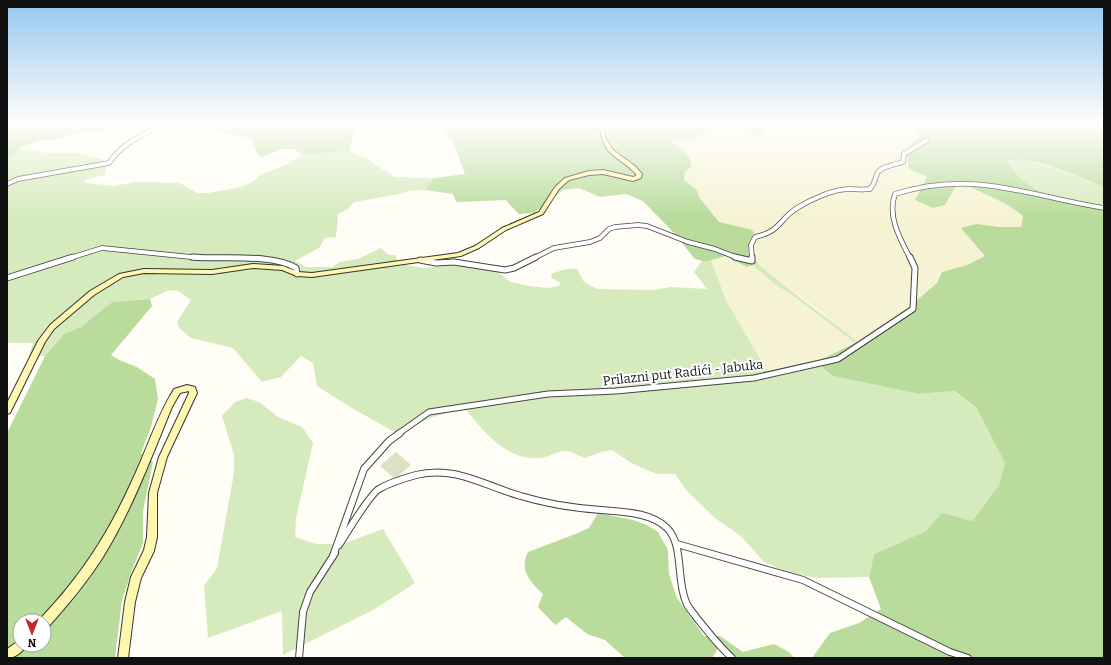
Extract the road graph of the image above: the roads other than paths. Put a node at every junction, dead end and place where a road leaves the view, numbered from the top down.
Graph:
1 (114, 155) edge
2 (615, 155) edge
3 (904, 155) edge
4 (7, 184) edge
5 (1104, 208) edge
6 (420, 260) junction
7 (297, 274) junction
8 (7, 278) edge
9 (7, 411) edge
10 (677, 544) junction
11 (333, 556) junction
12 (52, 614) edge
13 (123, 658) edge
14 (299, 658) edge
15 (732, 658) edge
16 (968, 658) edge

1 - 4 street
2 - 6 main road
3 - 6 street
5 - 11 street, Prilazni put Radići - Jabuka
6 - 7 main road
7 - 8 street
7 - 9 main road
10 - 11 street
10 - 15 street
10 - 16 street
11 - 14 street
12 - 13 main road

